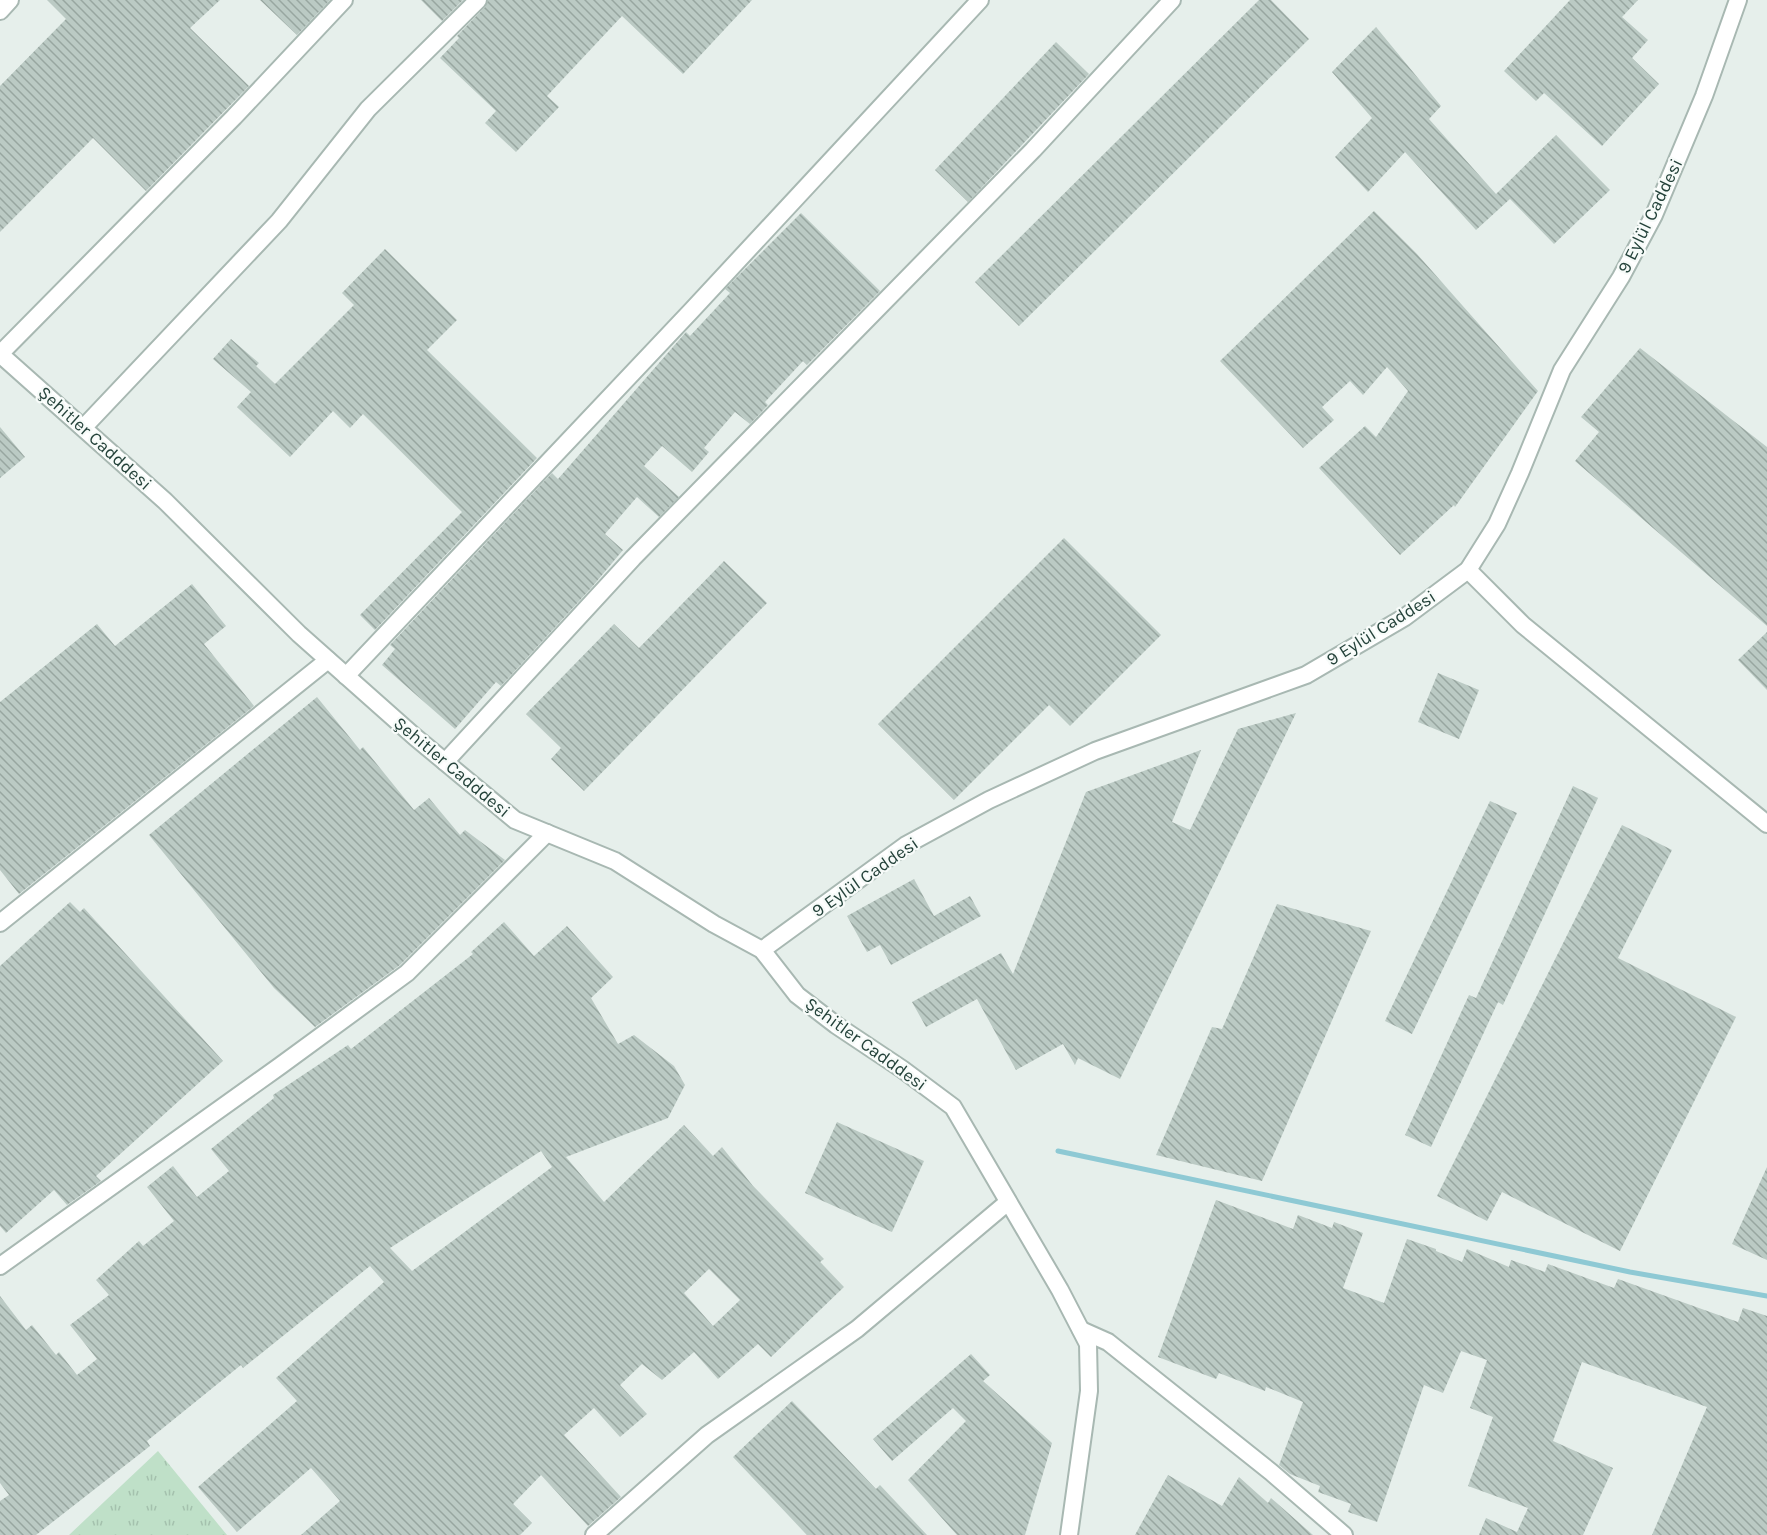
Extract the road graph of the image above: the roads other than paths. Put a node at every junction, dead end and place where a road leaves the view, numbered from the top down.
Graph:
1 (10, 0) edge
2 (344, 0) edge
3 (478, 0) edge
4 (980, 0) edge
5 (1172, 0) edge
6 (1738, 0) edge
7 (0, 11) edge
8 (0, 354) edge
9 (84, 427) junction
10 (1468, 570) junction
11 (328, 660) junction
12 (346, 676) junction
13 (445, 762) junction
14 (1767, 824) edge
15 (547, 833) junction
16 (0, 923) edge
17 (762, 950) junction
18 (1008, 1202) junction
19 (0, 1266) edge
20 (1081, 1330) junction
21 (594, 1535) edge
22 (1069, 1535) edge
23 (1344, 1535) edge

1 - 7 street
2 - 8 street
3 - 9 street
4 - 12 street
5 - 13 street
6 - 10 street, 9 Eylül Caddesi
8 - 9 street, Şehitler Cadddesi
9 - 11 street, Şehitler Cadddesi
10 - 14 street
10 - 17 street, 9 Eylül Caddesi
11 - 12 street, Şehitler Cadddesi
11 - 16 street
12 - 13 street, Şehitler Cadddesi
13 - 15 street, Şehitler Cadddesi
15 - 17 street, Şehitler Cadddesi
15 - 19 street
17 - 18 street, Şehitler Cadddesi
18 - 20 street, Şehitler Cadddesi
18 - 21 street
20 - 22 street, Şehitler Cadddesi
20 - 23 street

